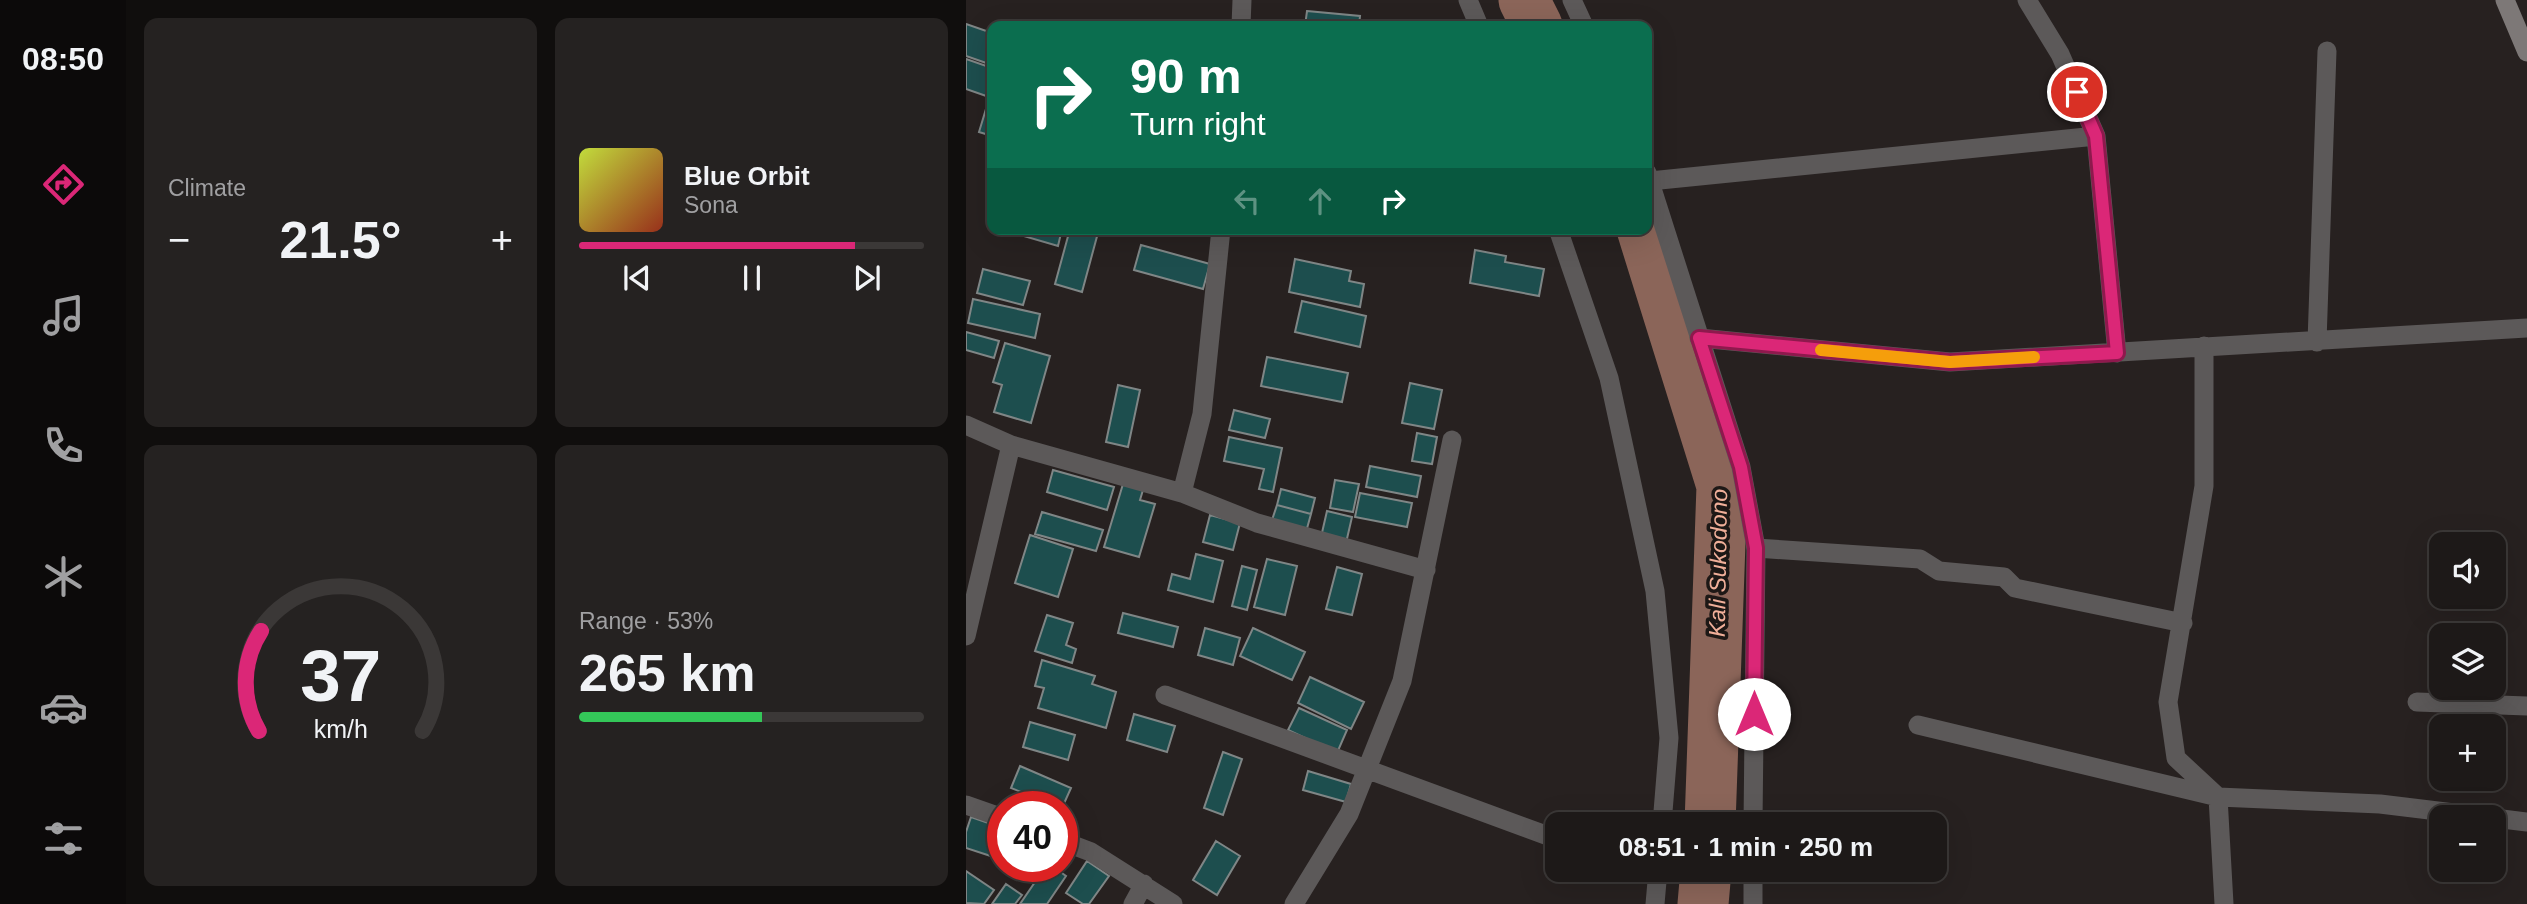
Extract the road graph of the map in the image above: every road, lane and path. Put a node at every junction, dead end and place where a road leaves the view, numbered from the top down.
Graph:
1 (1242, 0) edge
2 (1468, 0) edge
3 (1572, 0) edge
4 (2027, 0) edge
5 (2505, 0) edge
6 (1241, 21) edge
7 (1477, 21) edge
8 (1582, 21) edge
9 (2327, 51) dead end
10 (2527, 52) edge
11 (2096, 136) junction
12 (1652, 177) edge
13 (1652, 190) edge
14 (1220, 235) edge
15 (1560, 235) edge
16 (2527, 328) edge
17 (1699, 338) junction
18 (2317, 342) junction
19 (2204, 346) junction
20 (2117, 353) junction
21 (966, 425) edge
22 (1452, 440) dead end
23 (1012, 445) junction
24 (1182, 493) junction
25 (1756, 548) junction
26 (1426, 570) junction
27 (2183, 623) junction
28 (966, 636) edge
29 (1165, 695) dead end
30 (2417, 702) dead end
31 (2527, 706) edge
32 (1918, 725) dead end
33 (1367, 768) junction
34 (2218, 797) junction
35 (966, 805) edge
36 (2429, 810) edge
37 (987, 812) edge
38 (1663, 812) edge
39 (1753, 812) edge
40 (2506, 819) edge
41 (2527, 822) edge
42 (1545, 835) edge
43 (1078, 847) edge
44 (1657, 882) edge
45 (1753, 882) edge
46 (1144, 884) junction
47 (1133, 904) edge
48 (1173, 904) edge
49 (1294, 904) edge
50 (1655, 904) edge
51 (1753, 904) edge
52 (2224, 904) edge

1 - 6 street
2 - 7 street
3 - 8 street
4 - 11 street
5 - 10 main road
9 - 18 street
11 - 12 street
11 - 20 street
13 - 17 street
14 - 24 street
15 - 38 street
16 - 18 street
17 - 20 street
17 - 25 street
18 - 19 street
19 - 20 street
19 - 27 street
21 - 23 street
22 - 26 street
23 - 24 street
23 - 28 street
24 - 26 street
25 - 27 street
25 - 39 street
26 - 33 street
27 - 34 street
29 - 33 street
30 - 31 street
32 - 34 street
33 - 42 street
33 - 49 street
34 - 36 street
34 - 52 street
35 - 37 street
40 - 41 street
43 - 46 street
44 - 50 street
45 - 51 street
46 - 47 street
46 - 48 street

